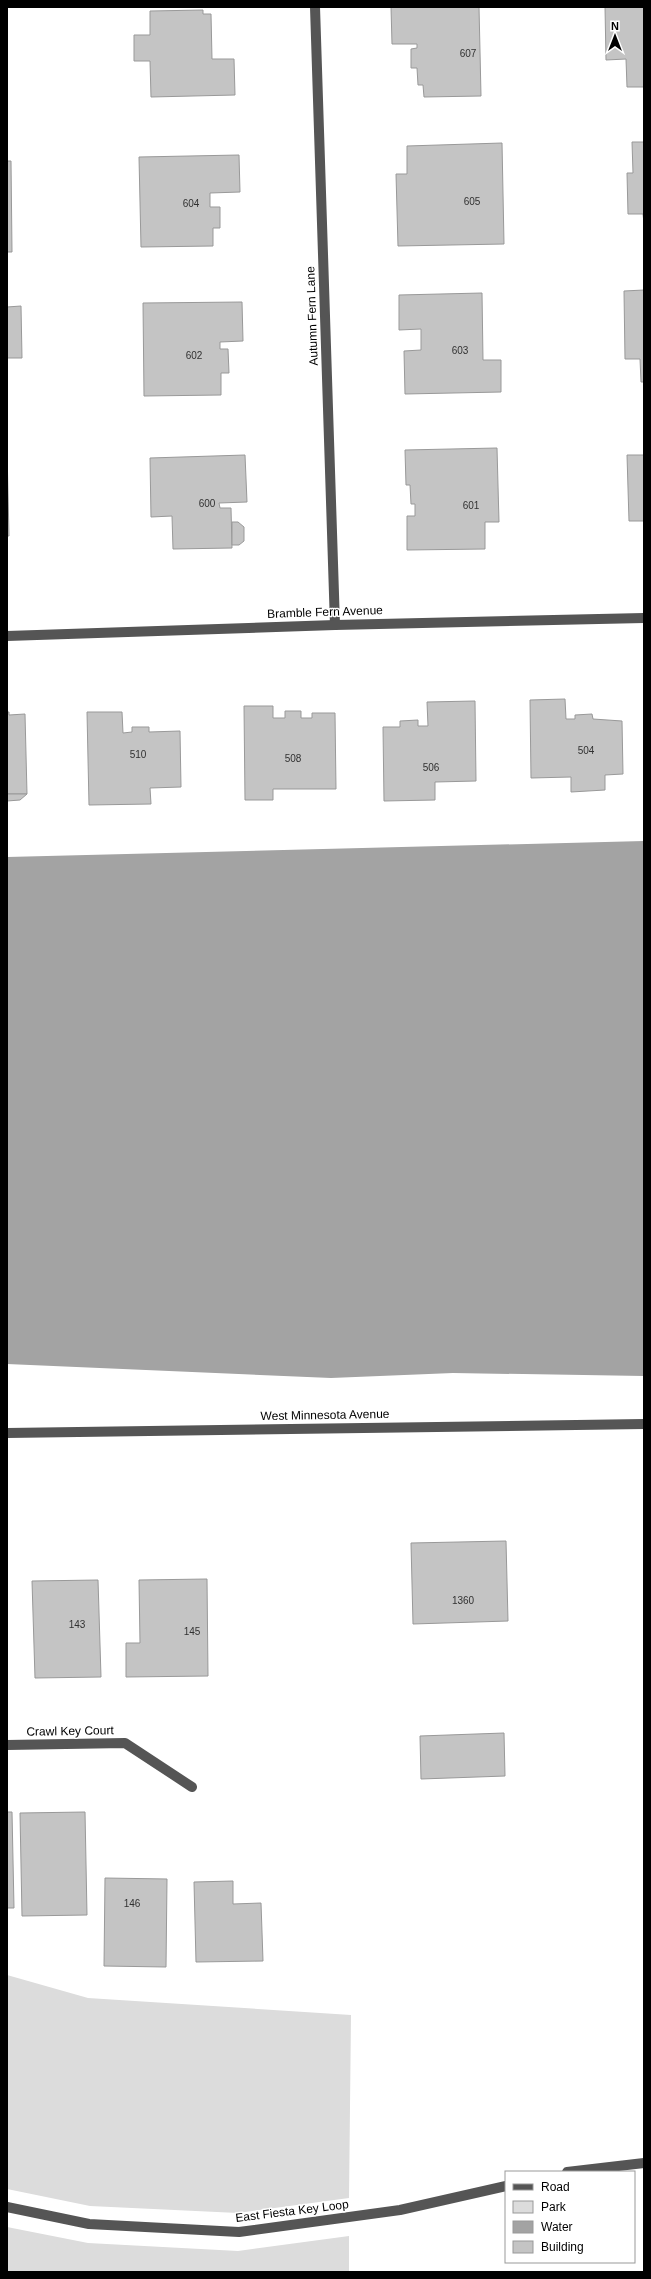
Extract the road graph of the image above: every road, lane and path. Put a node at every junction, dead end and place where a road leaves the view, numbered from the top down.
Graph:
1 (315, 7) edge
2 (644, 618) edge
3 (335, 625) junction
4 (7, 636) edge
5 (644, 1424) edge
6 (7, 1433) edge
7 (7, 1745) edge
8 (192, 1787) dead end
9 (644, 2163) edge
10 (576, 2171) edge
11 (505, 2186) edge
12 (7, 2207) edge

1 - 3 street, Autumn Fern Lane
2 - 3 street, Bramble Fern Avenue
3 - 4 street, Bramble Fern Avenue
5 - 6 street, West Minnesota Avenue
7 - 8 street, Crawl Key Court
9 - 10 street
11 - 12 street, East Fiesta Key Loop

